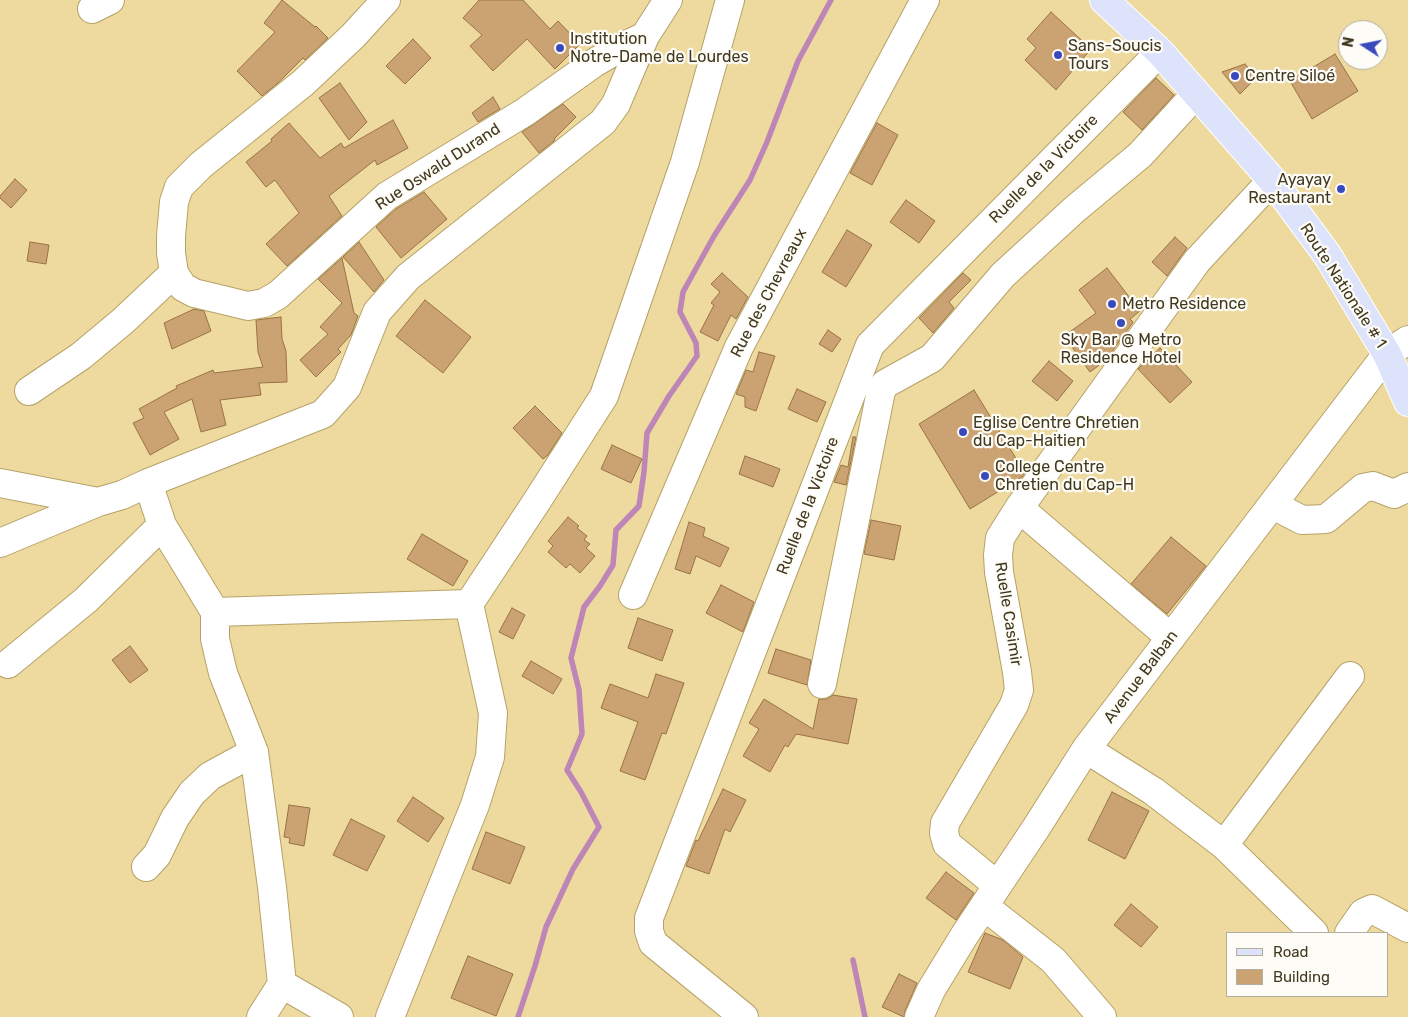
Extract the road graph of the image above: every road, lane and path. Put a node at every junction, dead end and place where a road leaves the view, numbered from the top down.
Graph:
1 (386, 0) edge
2 (668, 0) edge
3 (730, 0) edge
4 (926, 0) edge
5 (1104, 0) edge
6 (645, 36) junction
7 (1160, 52) junction
8 (1196, 94) junction
9 (1272, 180) junction
10 (178, 280) junction
11 (1398, 347) edge
12 (30, 391) dead end
13 (1408, 402) edge
14 (0, 483) edge
15 (148, 483) junction
16 (1408, 488) edge
17 (98, 502) junction
18 (1274, 505) junction
19 (1019, 508) junction
20 (162, 525) junction
21 (0, 543) edge
22 (633, 595) dead end
23 (469, 604) junction
24 (216, 612) junction
25 (1171, 638) junction
26 (8, 664) dead end
27 (1350, 676) dead end
28 (822, 684) dead end
29 (1086, 748) junction
30 (254, 752) junction
31 (1224, 845) junction
32 (146, 867) dead end
33 (990, 896) junction
34 (1408, 928) edge
35 (1313, 932) edge
36 (1350, 932) edge
37 (282, 984) junction
38 (261, 1017) edge
39 (339, 1017) edge
40 (390, 1017) edge
41 (744, 1017) edge
42 (919, 1017) edge
43 (1102, 1017) edge

1 - 10 street
2 - 6 street
3 - 23 street
4 - 22 street, Rue des Chevreaux
5 - 7 main road, Route Nationale # 1
6 - 10 street, Rue Oswald Durand
6 - 15 street
7 - 8 main road, Route Nationale # 1
7 - 41 street, Ruelle de la Victoire
8 - 9 main road, Route Nationale # 1
8 - 28 street
9 - 11 main road, Route Nationale # 1
9 - 19 street, Ruelle Casimir
10 - 12 street
11 - 13 main road, Route Nationale # 1
11 - 18 street, Avenue Balban
14 - 17 street
15 - 17 street
15 - 20 street
16 - 18 street
17 - 21 street
18 - 25 street, Avenue Balban
19 - 25 street
19 - 33 street, Ruelle Casimir
20 - 24 street
20 - 26 street
23 - 24 street
23 - 40 street
24 - 30 street
25 - 29 street, Avenue Balban
27 - 31 street
29 - 31 street
29 - 33 street, Avenue Balban
30 - 32 street
30 - 37 street
31 - 35 street
33 - 42 street, Avenue Balban
33 - 43 street, Ruelle Casimir
34 - 36 street
37 - 38 street
37 - 39 street

